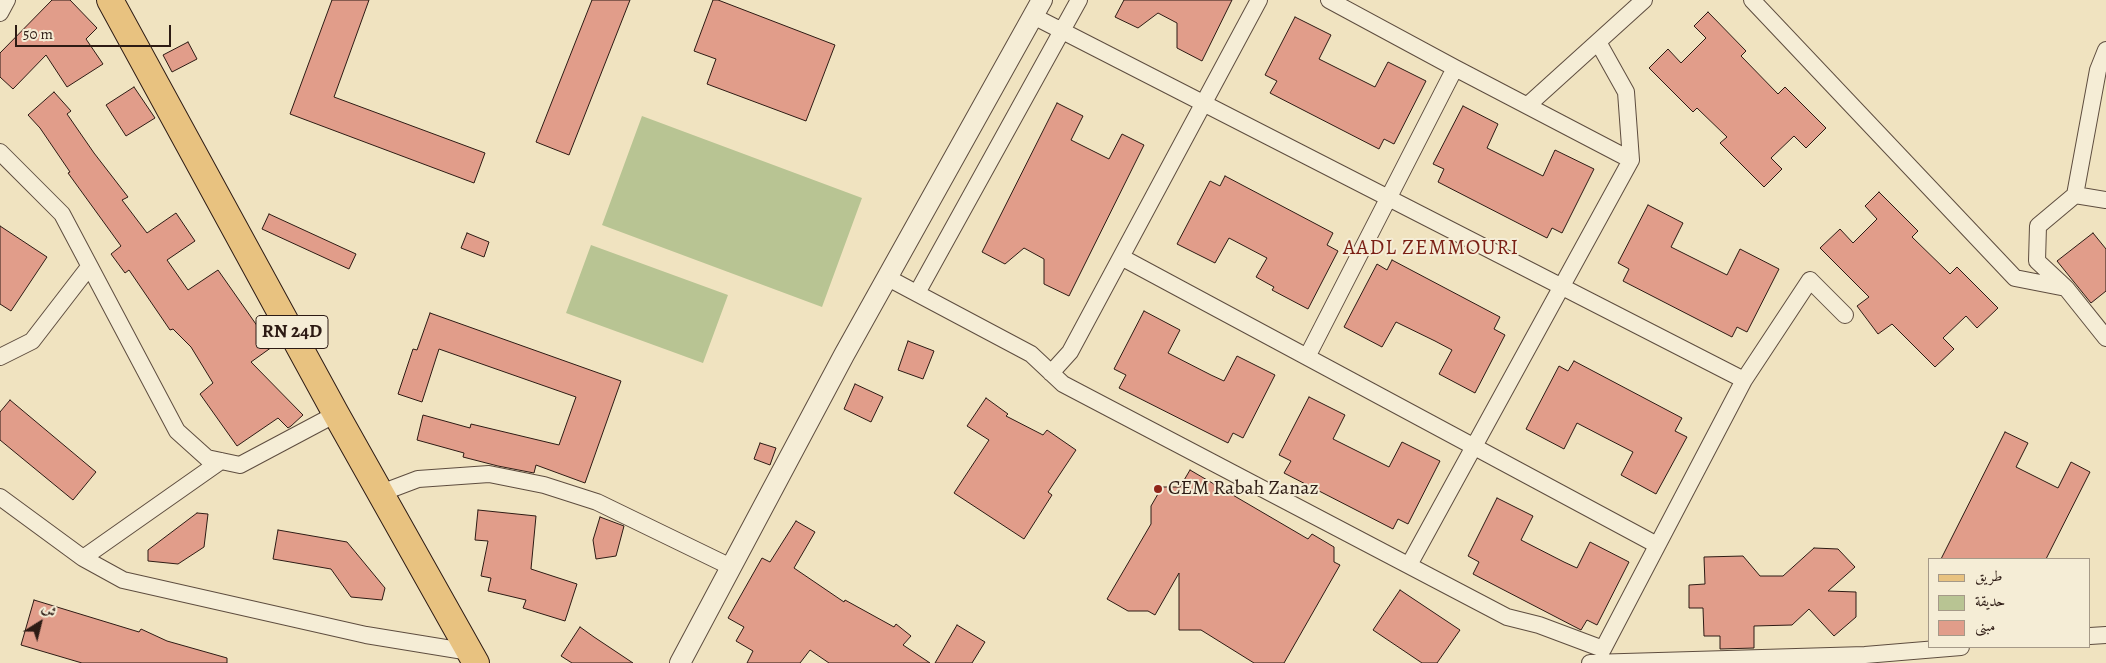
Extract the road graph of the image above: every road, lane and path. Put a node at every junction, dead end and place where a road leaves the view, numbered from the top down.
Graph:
1 (7, 0) edge
2 (110, 0) edge
3 (1079, 0) edge
4 (1259, 0) edge
5 (1330, 0) edge
6 (1644, 0) edge
7 (1752, 0) edge
8 (1038, 8) edge
9 (0, 13) edge
10 (1062, 32) junction
11 (1598, 42) junction
12 (2106, 50) edge
13 (1455, 68) junction
14 (1204, 104) junction
15 (1528, 105) junction
16 (0, 152) edge
17 (1630, 160) junction
18 (2075, 195) junction
19 (1389, 199) junction
20 (2106, 200) edge
21 (1121, 257) junction
22 (2037, 261) junction
23 (89, 267) junction
24 (888, 278) junction
25 (2014, 278) junction
26 (1561, 286) junction
27 (2066, 288) junction
28 (917, 293) junction
29 (1845, 315) dead end
30 (2106, 338) edge
31 (0, 357) edge
32 (1308, 357) junction
33 (1051, 373) junction
34 (1744, 380) junction
35 (336, 414) junction
36 (1473, 446) junction
37 (221, 461) junction
38 (381, 493) junction
39 (0, 497) edge
40 (1658, 545) junction
41 (83, 558) junction
42 (1409, 565) junction
43 (731, 567) junction
44 (2106, 635) edge
45 (2091, 636) edge
46 (1949, 648) edge
47 (473, 658) edge
48 (1598, 658) edge
49 (1811, 659) edge
50 (680, 663) edge

1 - 9 street
2 - 35 main road, RN 24D
3 - 10 street
4 - 14 street
5 - 13 street
6 - 11 street
7 - 25 street
8 - 10 street
8 - 24 street
10 - 14 street
10 - 28 street
11 - 15 street
11 - 17 street
12 - 18 street
13 - 15 street
13 - 19 street
14 - 19 street
14 - 21 street
15 - 17 street
16 - 23 street
17 - 26 street
18 - 20 street
18 - 22 street
19 - 26 street
19 - 32 street
21 - 32 street
21 - 33 street
22 - 25 street
22 - 27 street
23 - 31 street
23 - 37 street
24 - 28 street
24 - 43 street
25 - 27 street
26 - 34 street
26 - 36 street
27 - 30 street
28 - 33 street
29 - 34 street
32 - 36 street
33 - 42 street
34 - 40 street
35 - 37 street
35 - 38 main road, RN 24D
36 - 40 street
36 - 42 street
37 - 41 street
38 - 43 street
38 - 47 main road, RN 24D
39 - 41 street
40 - 48 street
41 - 47 street
42 - 48 street
43 - 50 street
44 - 45 street
46 - 49 street
48 - 49 street

